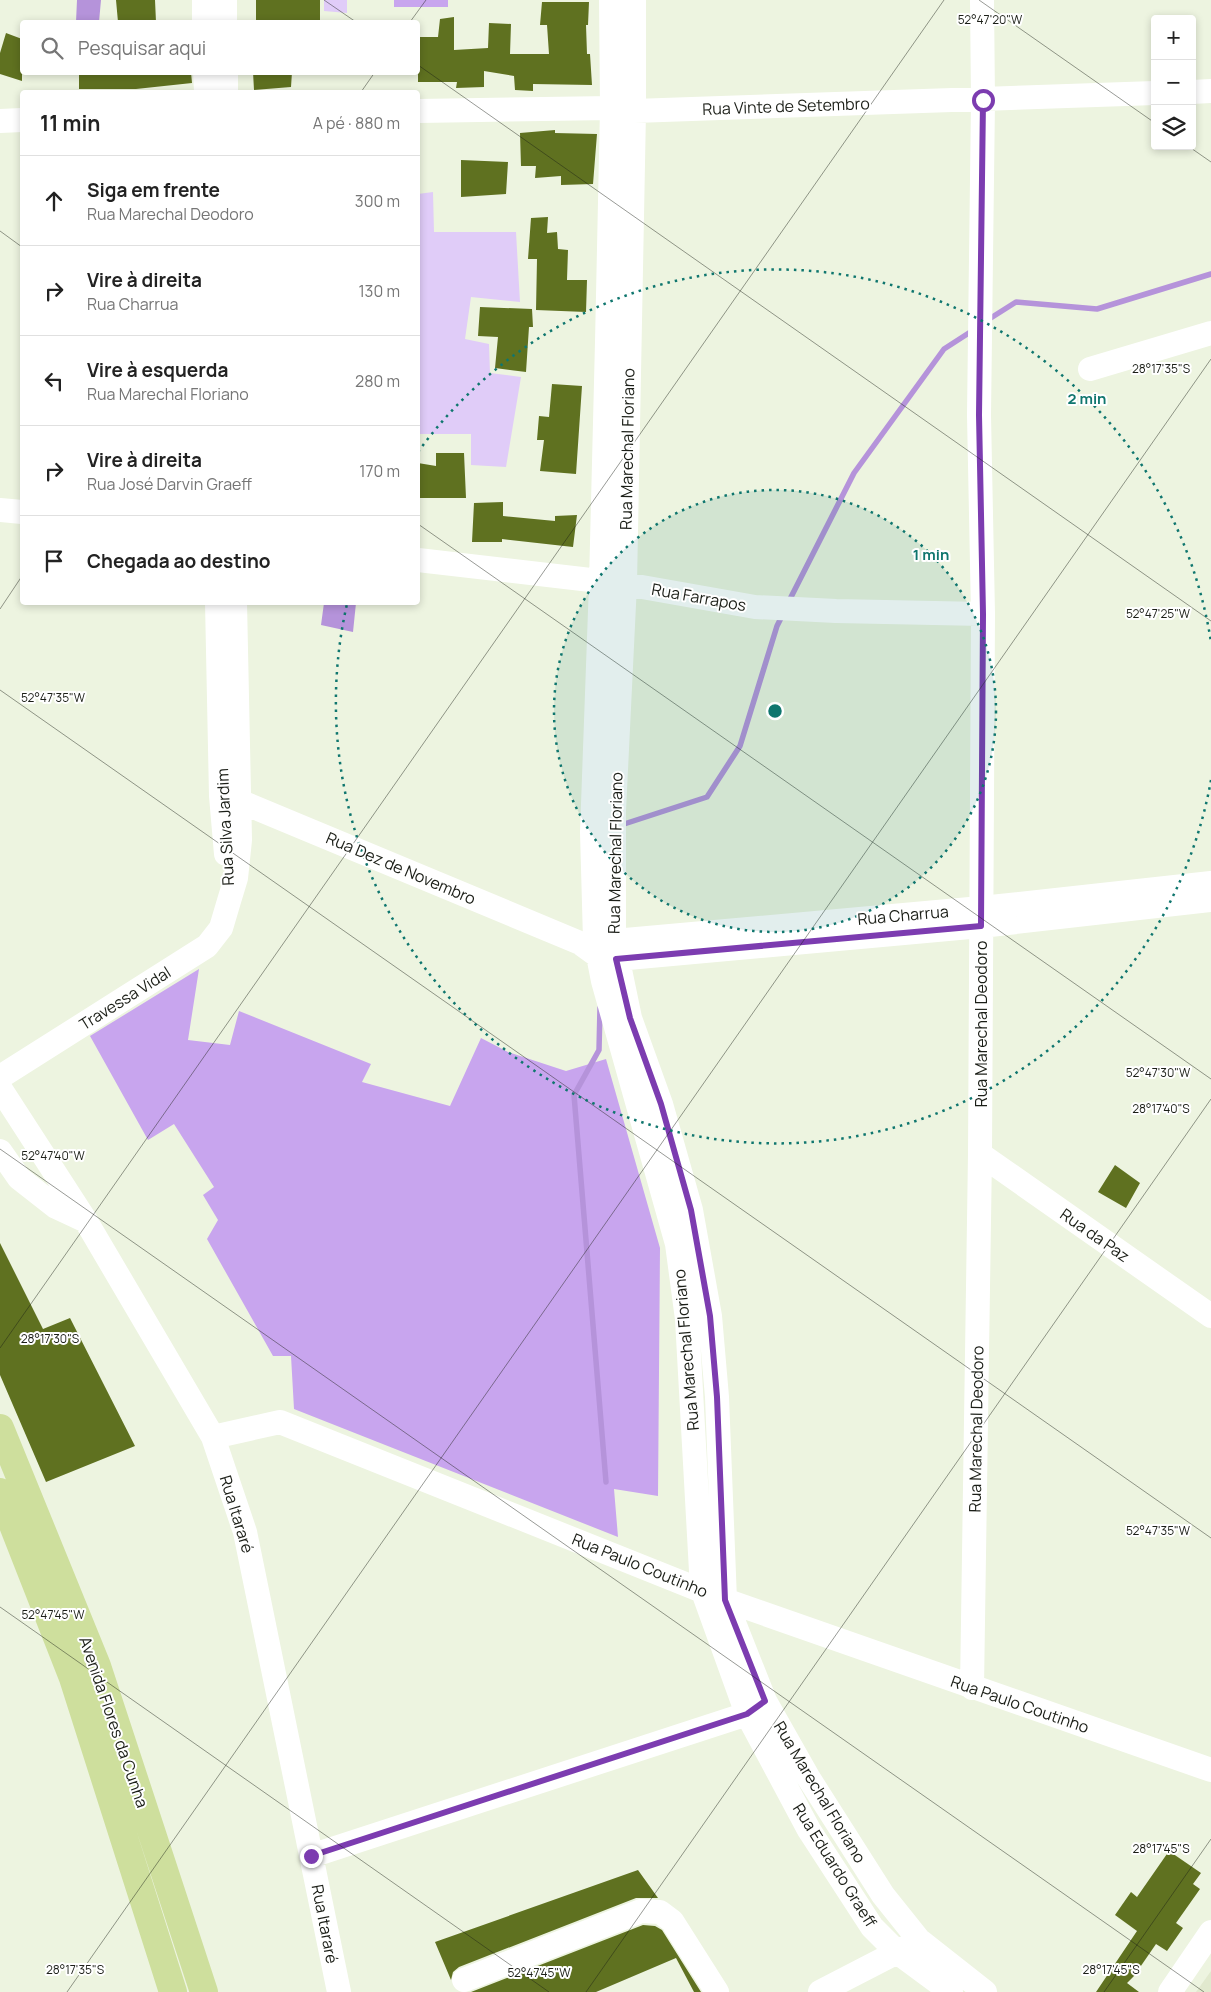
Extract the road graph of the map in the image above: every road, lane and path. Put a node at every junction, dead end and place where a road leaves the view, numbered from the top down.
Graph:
1 (204, 0) edge
2 (225, 0) edge
3 (611, 0) edge
4 (634, 0) edge
5 (982, 0) edge
6 (204, 20) edge
7 (225, 20) edge
8 (205, 75) edge
9 (226, 75) edge
10 (206, 90) edge
11 (226, 90) edge
12 (1211, 91) edge
13 (1196, 92) edge
14 (1151, 93) edge
15 (983, 100) junction
16 (623, 109) junction
17 (420, 110) edge
18 (0, 120) edge
19 (20, 120) edge
20 (1211, 333) edge
21 (1090, 369) dead end
22 (616, 454) junction
23 (0, 510) edge
24 (20, 512) edge
25 (420, 560) edge
26 (601, 583) junction
27 (625, 584) junction
28 (217, 605) edge
29 (235, 605) edge
30 (983, 614) junction
31 (227, 665) junction
32 (230, 798) junction
33 (1211, 883) edge
34 (1211, 900) edge
35 (229, 901) joint
36 (981, 917) junction
37 (601, 948) junction
38 (0, 1077) edge
39 (0, 1088) edge
40 (0, 1151) edge
41 (980, 1154) junction
42 (86, 1221) junction
43 (710, 1316) junction
44 (1211, 1316) edge
45 (687, 1319) junction
46 (0, 1428) edge
47 (213, 1437) junction
48 (7, 1494) edge
49 (702, 1589) junction
50 (725, 1600) junction
51 (97, 1666) junction
52 (73, 1678) junction
53 (972, 1688) junction
54 (756, 1708) junction
55 (1211, 1770) edge
56 (311, 1856) junction
57 (1211, 1932) edge
58 (919, 1940) junction
59 (897, 1952) junction
60 (464, 1980) dead end
61 (199, 1991) edge
62 (173, 1992) edge
63 (339, 1992) edge
64 (717, 1992) edge
65 (820, 1992) edge
66 (951, 1992) edge
67 (985, 1992) edge
68 (1170, 1992) edge

1 - 6 street
2 - 7 street
3 - 16 street, Rua Marechal Floriano
4 - 16 street, Rua Marechal Floriano
5 - 15 street, Rua Marechal Deodoro
8 - 10 street
9 - 11 street
12 - 13 street
14 - 15 street, Rua Vinte de Setembro
15 - 16 street, Rua Vinte de Setembro
15 - 30 street, Rua Marechal Deodoro
16 - 17 street, Rua Vinte de Setembro
16 - 22 street, Rua Marechal Floriano
18 - 19 street
20 - 21 street
22 - 26 street, Rua Marechal Floriano
22 - 27 street, Rua Marechal Floriano
23 - 24 street
25 - 26 street, Rua Farrapos
26 - 27 street, Rua Farrapos
26 - 37 street, Rua Marechal Floriano
27 - 30 street, Rua Farrapos
27 - 37 street, Rua Marechal Floriano
28 - 31 street, Rua Silva Jardim
29 - 31 street, Rua Silva Jardim
30 - 36 street, Rua Marechal Deodoro
31 - 32 street, Rua Silva Jardim
32 - 35 street, Rua Silva Jardim
32 - 37 street, Rua Dez de Novembro
33 - 36 street, Rua Charrua
34 - 36 street, Rua Charrua
35 - 38 street, Travessa Vidal
36 - 37 street, Rua Charrua
36 - 41 street, Rua Marechal Deodoro
37 - 43 street, Rua Marechal Floriano
37 - 45 street, Rua Marechal Floriano
39 - 42 street, Rua Itararé
40 - 42 street
41 - 44 street, Rua da Paz
41 - 53 street, Rua Marechal Deodoro
42 - 47 street, Rua Itararé
43 - 45 street
43 - 50 street, Rua Marechal Floriano
45 - 49 street, Rua Marechal Floriano
46 - 48 main road, Avenida Flores da Cunha
47 - 49 street, Rua Paulo Coutinho
47 - 56 street, Rua Itararé
48 - 51 main road, Avenida Flores da Cunha
48 - 52 main road, Avenida Flores da Cunha
49 - 50 street, Rua Paulo Coutinho
49 - 54 street, Rua Marechal Floriano
50 - 53 street, Rua Paulo Coutinho
50 - 54 street, Rua Marechal Floriano
51 - 52 main road
51 - 61 main road, Avenida Flores da Cunha
52 - 62 main road, Avenida Flores da Cunha
53 - 55 street, Rua Paulo Coutinho
54 - 56 street
54 - 58 street, Rua Marechal Floriano
54 - 59 street, Rua Eduardo Graeff
56 - 63 street, Rua Itararé
57 - 68 street
58 - 59 street
58 - 67 street
59 - 65 street
59 - 66 street, Rua Eduardo Graeff
60 - 64 street

